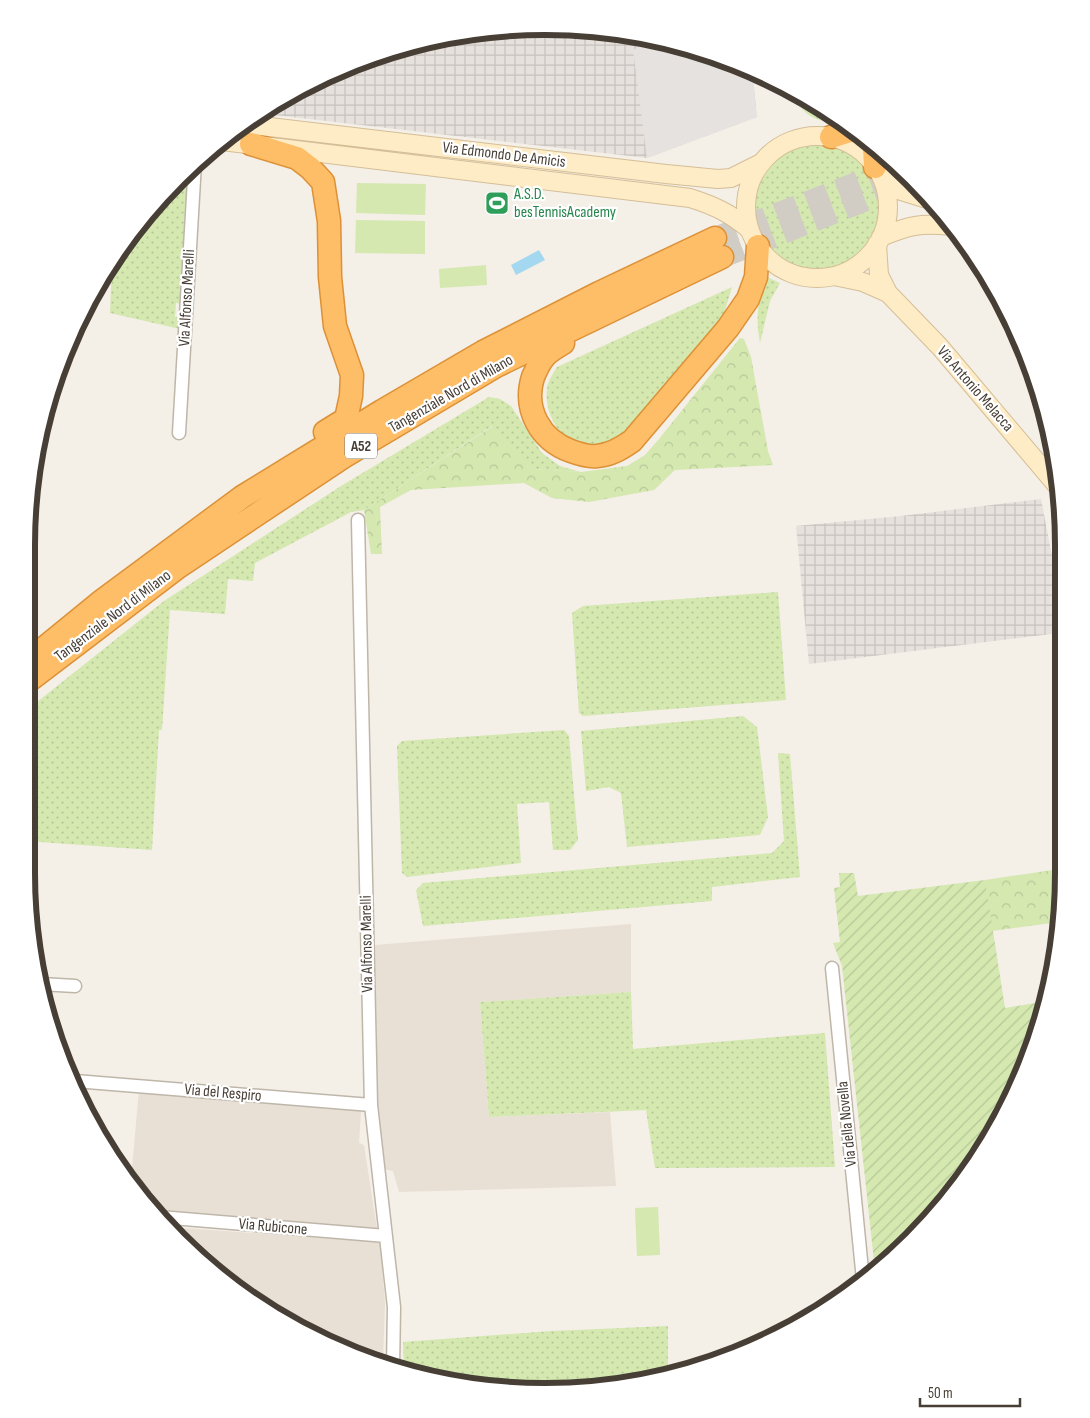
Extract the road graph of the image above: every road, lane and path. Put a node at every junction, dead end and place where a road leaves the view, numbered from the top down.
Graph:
1 (845, 133) edge
2 (247, 134) edge
3 (831, 137) junction
4 (761, 163) junction
5 (877, 164) edge
6 (194, 175) edge
7 (916, 196) edge
8 (942, 225) edge
9 (754, 238) junction
10 (879, 240) junction
11 (834, 276) junction
12 (888, 294) junction
13 (628, 301) junction
14 (179, 433) dead end
15 (1051, 479) edge
16 (242, 497) junction
17 (358, 520) dead end
18 (35, 655) edge
19 (35, 676) edge
20 (832, 968) dead end
21 (48, 984) edge
22 (75, 986) dead end
23 (80, 1081) edge
24 (371, 1105) junction
25 (170, 1218) edge
26 (386, 1236) junction
27 (862, 1272) edge
28 (394, 1360) edge

1 - 3 highway
2 - 4 main road, Via Edmondo De Amicis
2 - 9 main road, Via Edmondo De Amicis
2 - 16 highway
3 - 4 main road
3 - 5 main road
4 - 9 main road
5 - 7 main road
5 - 10 main road
6 - 14 street, Via Alfonso Marelli
8 - 10 main road
9 - 11 main road
9 - 13 highway
10 - 11 main road
10 - 12 main road, Via Antonio Melacca
11 - 12 main road, Via Antonio Melacca
12 - 15 main road, Via Antonio Melacca
13 - 16 highway, Tangenziale Nord di Milano / A52
13 - 19 highway, Tangenziale Nord di Milano / A52
16 - 18 highway, Tangenziale Nord di Milano / A52
17 - 24 street, Via Alfonso Marelli
20 - 27 street, Via della Novella
21 - 22 street
23 - 24 street, Via del Respiro
24 - 26 street, Via Alfonso Marelli
25 - 26 street, Via Rubicone
26 - 28 street, Via Alfonso Marelli

